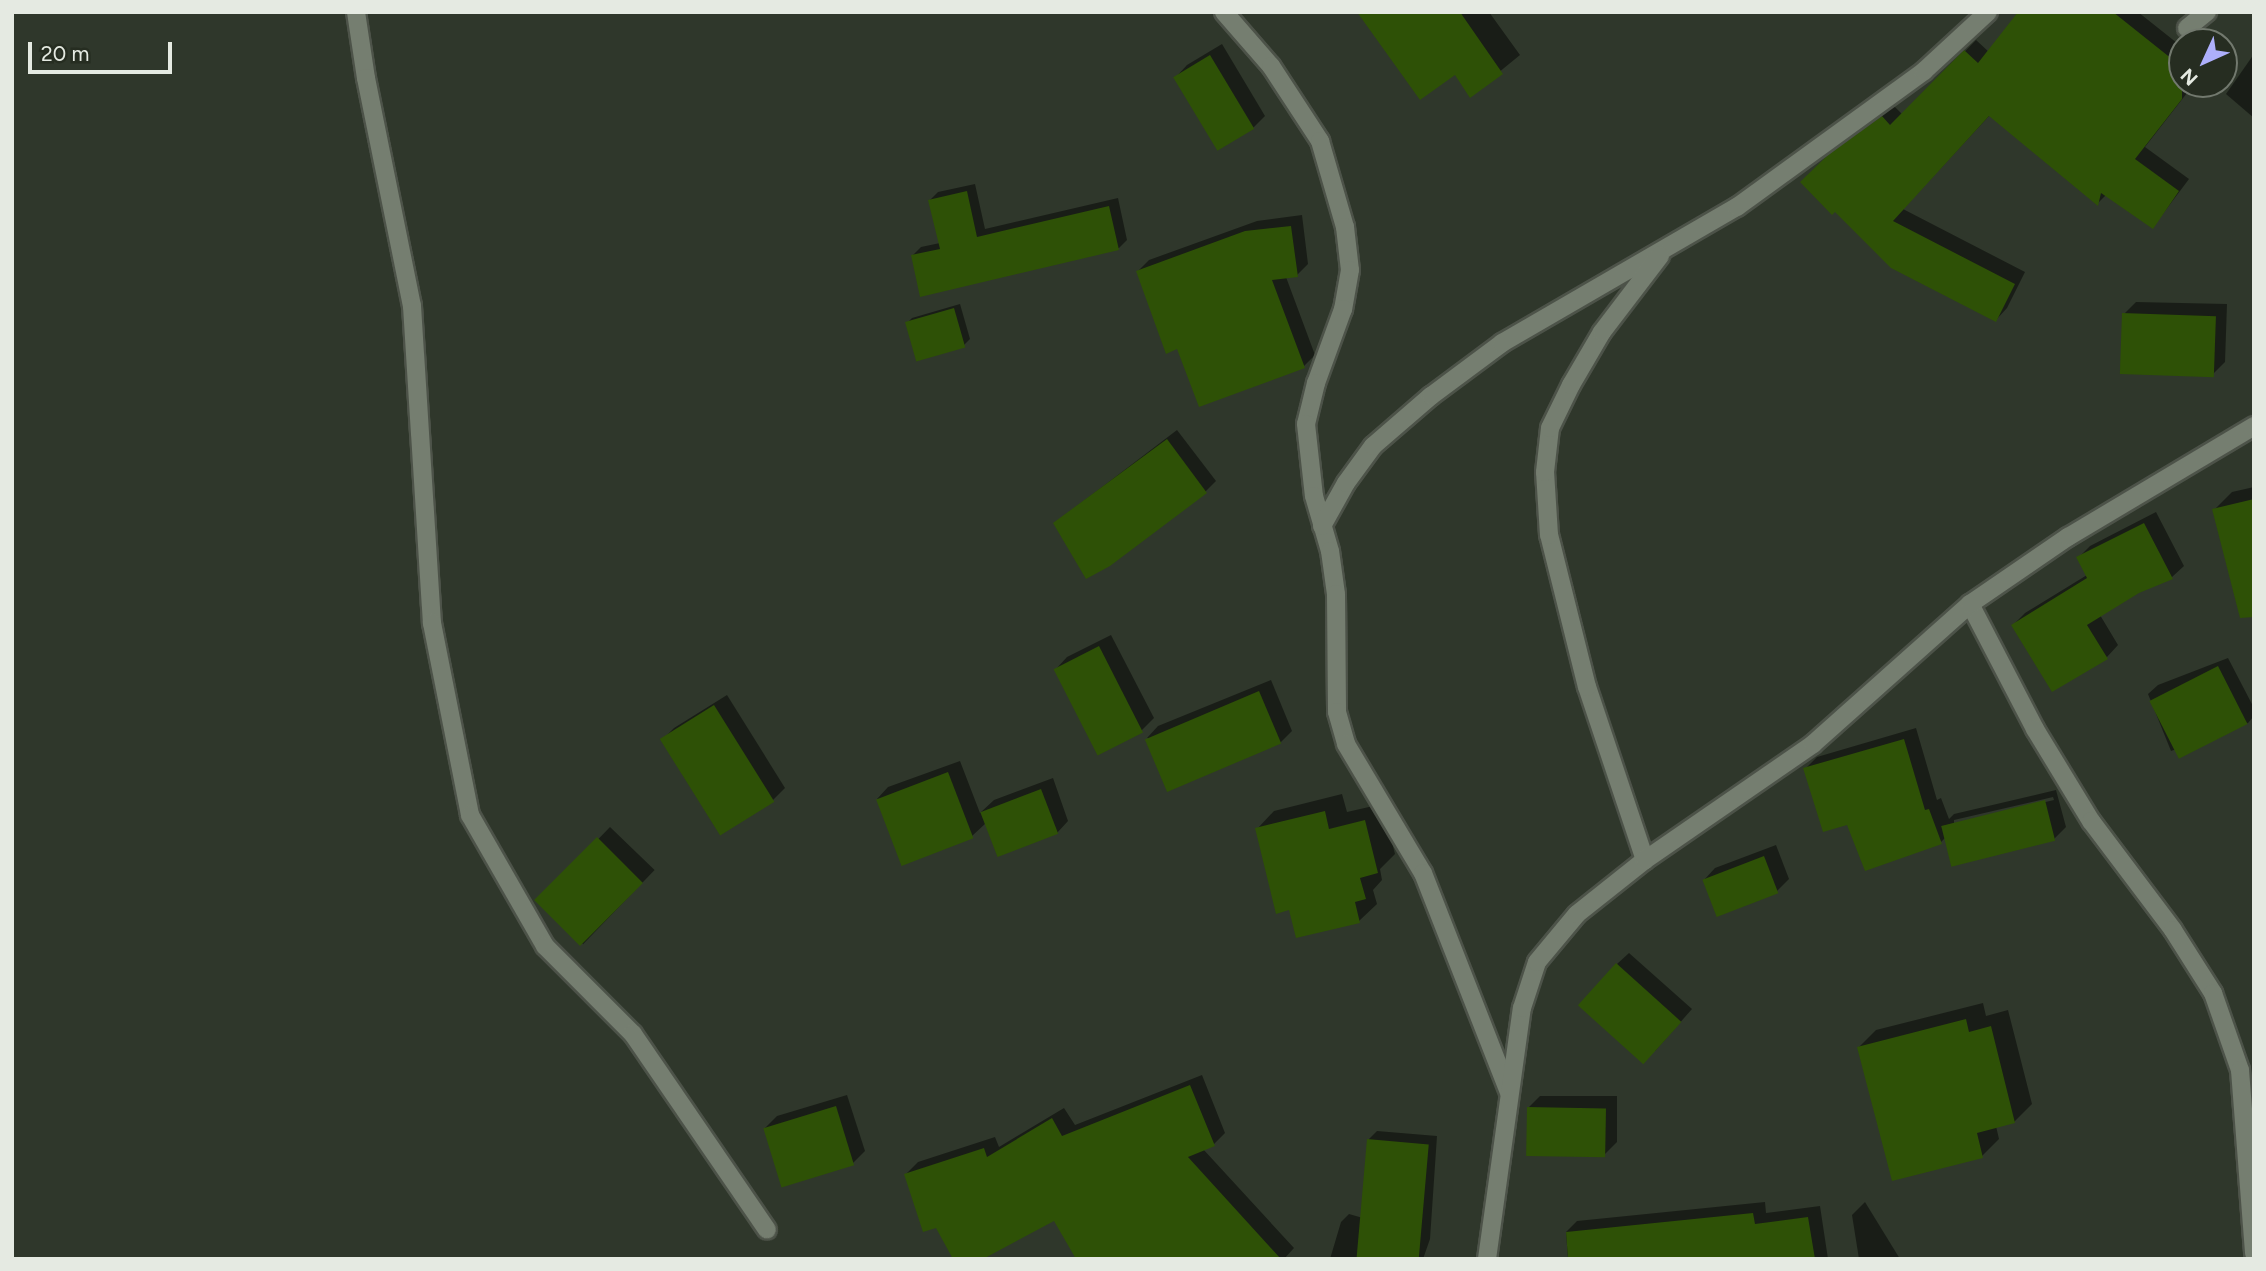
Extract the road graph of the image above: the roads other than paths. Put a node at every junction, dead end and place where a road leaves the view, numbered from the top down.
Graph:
1 (356, 12) edge
2 (1224, 12) edge
3 (1988, 12) edge
4 (2207, 12) edge
5 (2187, 28) dead end
6 (1667, 248) junction
7 (2254, 426) edge
8 (1322, 526) junction
9 (1970, 604) junction
10 (1645, 860) junction
11 (1510, 1096) junction
12 (767, 1230) dead end
13 (2254, 1253) edge
14 (1488, 1259) edge

1 - 12 street
2 - 8 street
3 - 6 street
4 - 5 street
6 - 8 street
6 - 10 street
7 - 9 street
8 - 11 street
9 - 10 street
9 - 13 street
10 - 11 street
11 - 14 street

